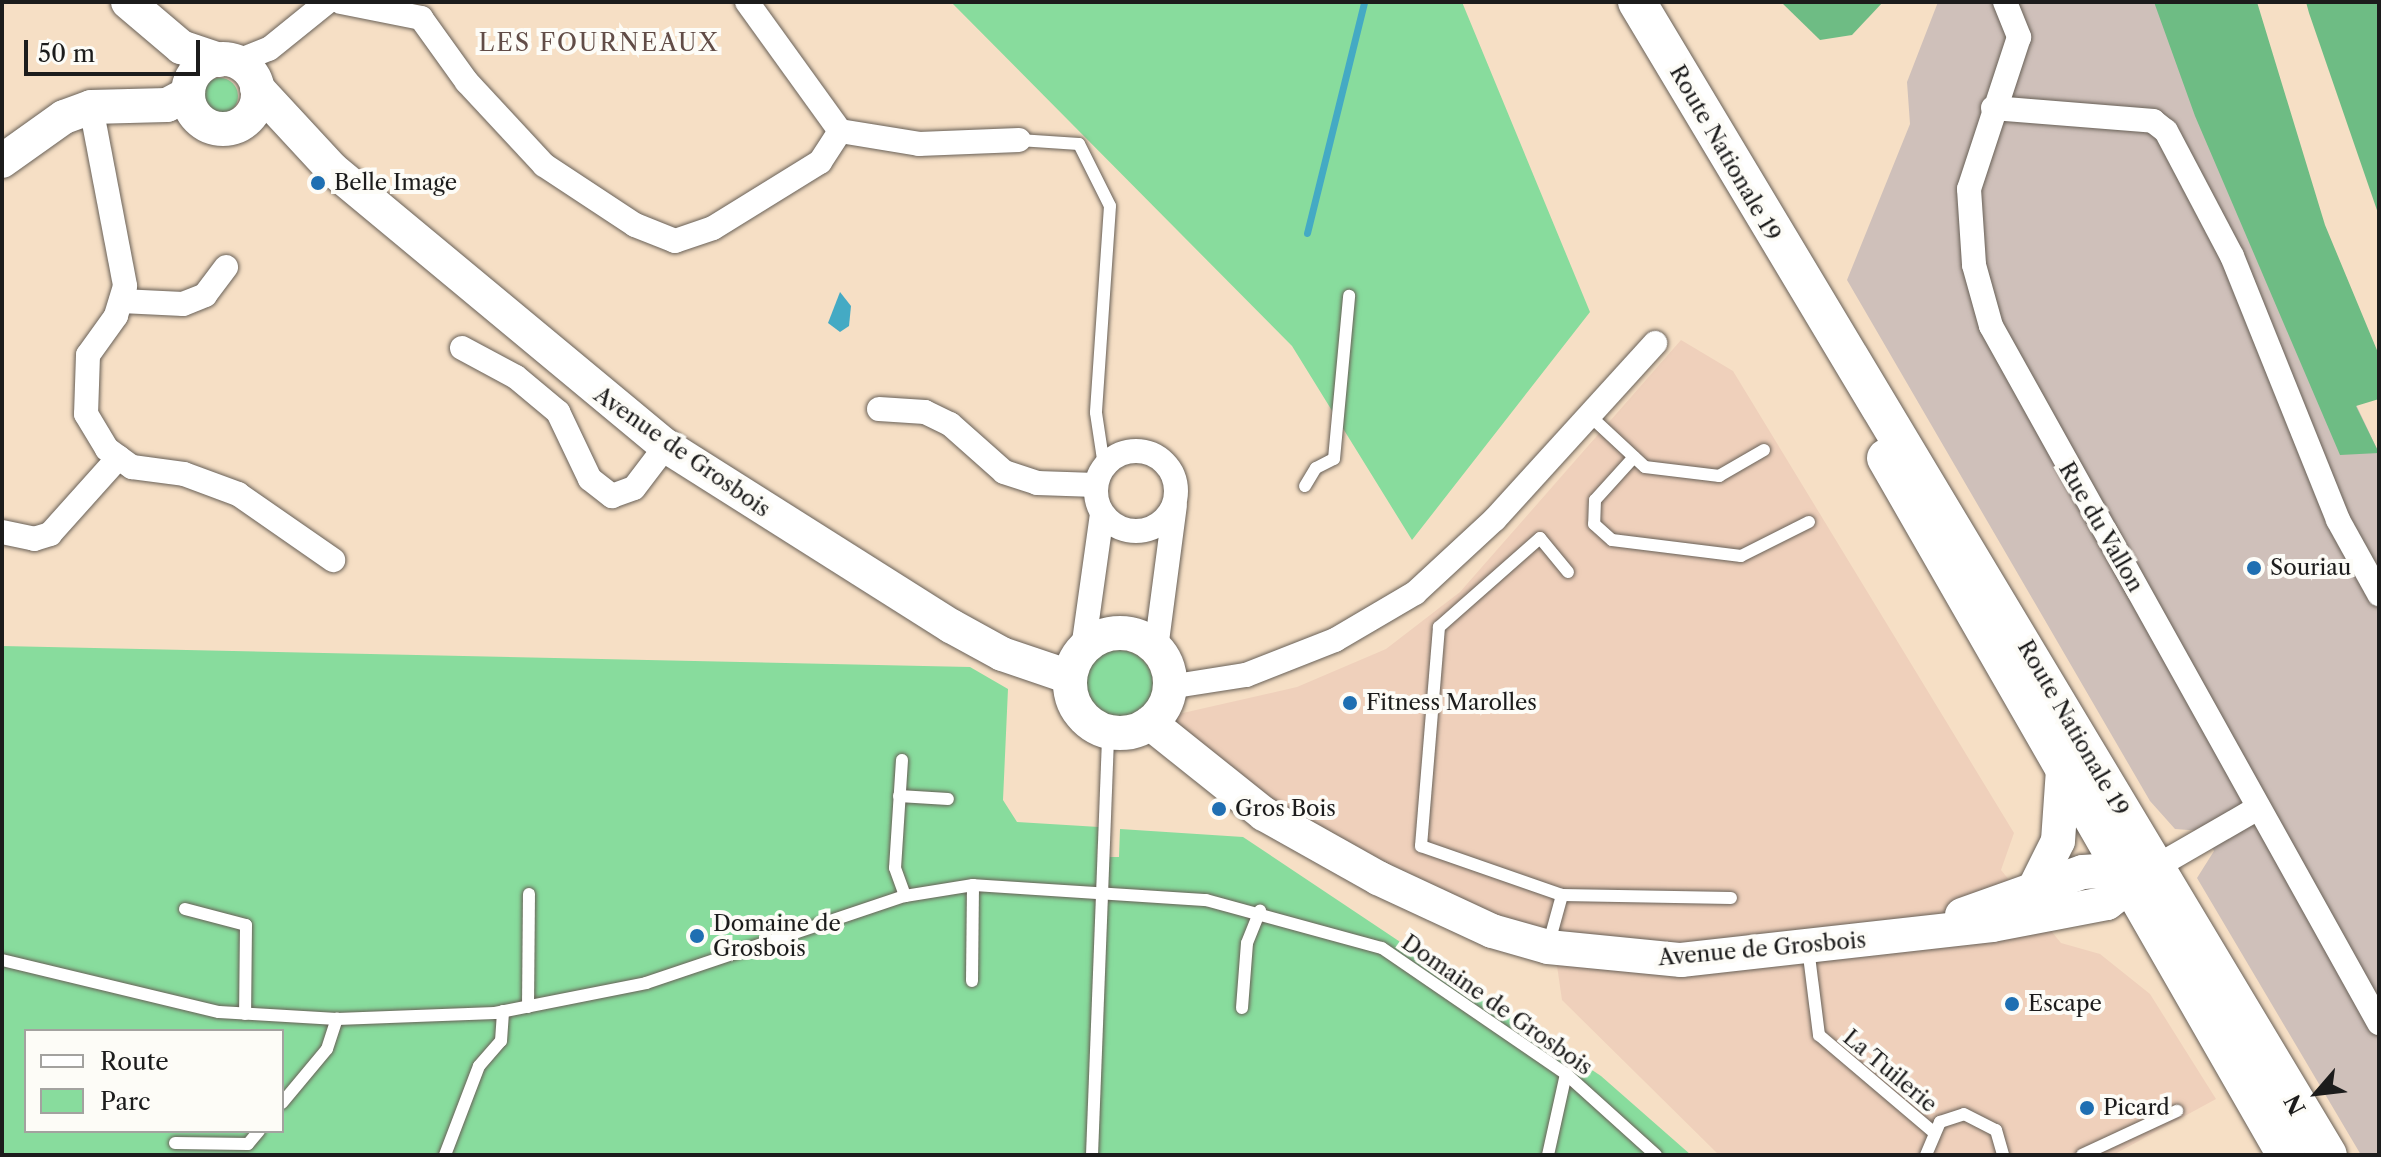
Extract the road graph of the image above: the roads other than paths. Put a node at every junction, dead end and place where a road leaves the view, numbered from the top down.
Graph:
1 (128, 2) edge
2 (327, 2) edge
3 (341, 2) edge
4 (747, 2) edge
5 (1637, 2) edge
6 (2005, 2) edge
7 (425, 10) edge
8 (181, 47) junction
9 (246, 67) junction
10 (194, 99) junction
11 (1993, 108) junction
12 (92, 116) junction
13 (241, 124) junction
14 (840, 131) junction
15 (1019, 140) joint
16 (2, 161) edge
17 (332, 169) junction
18 (226, 267) dead end
19 (1349, 296) dead end
20 (121, 301) junction
21 (1812, 304) junction
22 (1655, 343) dead end
23 (462, 348) dead end
24 (879, 409) dead end
25 (1589, 415) junction
26 (666, 446) junction
27 (1764, 450) dead end
28 (119, 457) junction
29 (1634, 457) junction
30 (1100, 476) junction
31 (1305, 486) dead end
32 (1176, 493) junction
33 (1102, 513) junction
34 (1809, 522) dead end
35 (2, 532) edge
36 (333, 560) dead end
37 (1568, 572) dead end
38 (2379, 594) edge
39 (1156, 649) junction
40 (1076, 663) junction
41 (1169, 687) junction
42 (1126, 729) junction
43 (902, 760) dead end
44 (2063, 769) junction
45 (899, 796) junction
46 (948, 799) dead end
47 (2256, 809) junction
48 (973, 885) junction
49 (2035, 887) junction
50 (2131, 887) junction
51 (1107, 892) junction
52 (529, 894) dead end
53 (1562, 895) junction
54 (905, 896) junction
55 (1731, 898) dead end
56 (185, 909) dead end
57 (1260, 911) junction
58 (1908, 933) junction
59 (1548, 947) junction
60 (1807, 947) junction
61 (2, 960) edge
62 (972, 981) dead end
63 (528, 1007) junction
64 (1242, 1008) dead end
65 (503, 1011) junction
66 (245, 1014) junction
67 (337, 1019) junction
68 (2379, 1023) edge
69 (1566, 1074) junction
70 (284, 1101) edge
71 (2177, 1111) dead end
72 (1932, 1131) junction
73 (257, 1133) edge
74 (175, 1143) dead end
75 (445, 1155) edge
76 (1092, 1155) edge
77 (1548, 1155) edge
78 (1656, 1155) edge
79 (1926, 1155) edge
80 (2003, 1155) edge
81 (2082, 1155) edge
82 (2286, 1155) edge
83 (2328, 1155) edge

1 - 8 street, Avenue de Grosbois
2 - 9 street
3 - 7 street
4 - 14 street
5 - 21 main road, Route Nationale 19
6 - 11 street, Rue du Vallon
7 - 14 street
8 - 9 street, Avenue de Grosbois
8 - 10 street
9 - 10 street
9 - 13 street
9 - 17 street, Avenue de Grosbois
10 - 12 street, Avenue de Grosbois
10 - 13 street, Avenue de Grosbois
11 - 38 street
11 - 47 street, Rue du Vallon
12 - 16 street, Avenue de Grosbois
12 - 20 street
13 - 17 street, Avenue de Grosbois
14 - 15 street
15 - 30 lane
17 - 26 street, Avenue de Grosbois
18 - 20 street
19 - 31 lane
20 - 28 street
21 - 44 main road, Route Nationale 19
21 - 50 main road, Route Nationale 19
22 - 25 street
23 - 26 street
24 - 30 street
25 - 29 lane
25 - 41 street
26 - 40 street, Avenue de Grosbois
27 - 29 lane
28 - 35 street
28 - 36 street
29 - 34 lane
30 - 32 street
30 - 33 street
32 - 33 street
32 - 39 street
33 - 40 street
37 - 53 lane
39 - 40 street
39 - 41 street
40 - 42 street
41 - 42 street
42 - 51 lane
42 - 59 street, Avenue de Grosbois
43 - 45 lane
44 - 49 street
44 - 50 main road, Route Nationale 19
45 - 46 lane
45 - 54 lane
47 - 50 street
47 - 68 street, Rue du Vallon
48 - 51 lane, Domaine de Grosbois
48 - 54 lane, Domaine de Grosbois
48 - 62 lane
49 - 50 street, Avenue de Grosbois
49 - 58 street, Avenue de Grosbois
50 - 58 street, Avenue de Grosbois
50 - 82 main road, Route Nationale 19
50 - 83 main road, Route Nationale 19
51 - 57 lane, Domaine de Grosbois
51 - 76 lane
52 - 63 lane
53 - 55 lane
53 - 59 lane
54 - 63 lane, Domaine de Grosbois
56 - 66 lane
57 - 64 lane
57 - 69 lane, Domaine de Grosbois
58 - 60 street, Avenue de Grosbois
59 - 60 street, Avenue de Grosbois
60 - 72 lane, La Tuilerie
61 - 66 lane, Domaine de Grosbois
63 - 65 lane, Domaine de Grosbois
65 - 67 lane, Domaine de Grosbois
65 - 75 lane
66 - 67 lane, Domaine de Grosbois
67 - 70 lane
69 - 77 lane
69 - 78 lane, Domaine de Grosbois
71 - 81 lane
72 - 79 lane
72 - 80 lane
73 - 74 lane

